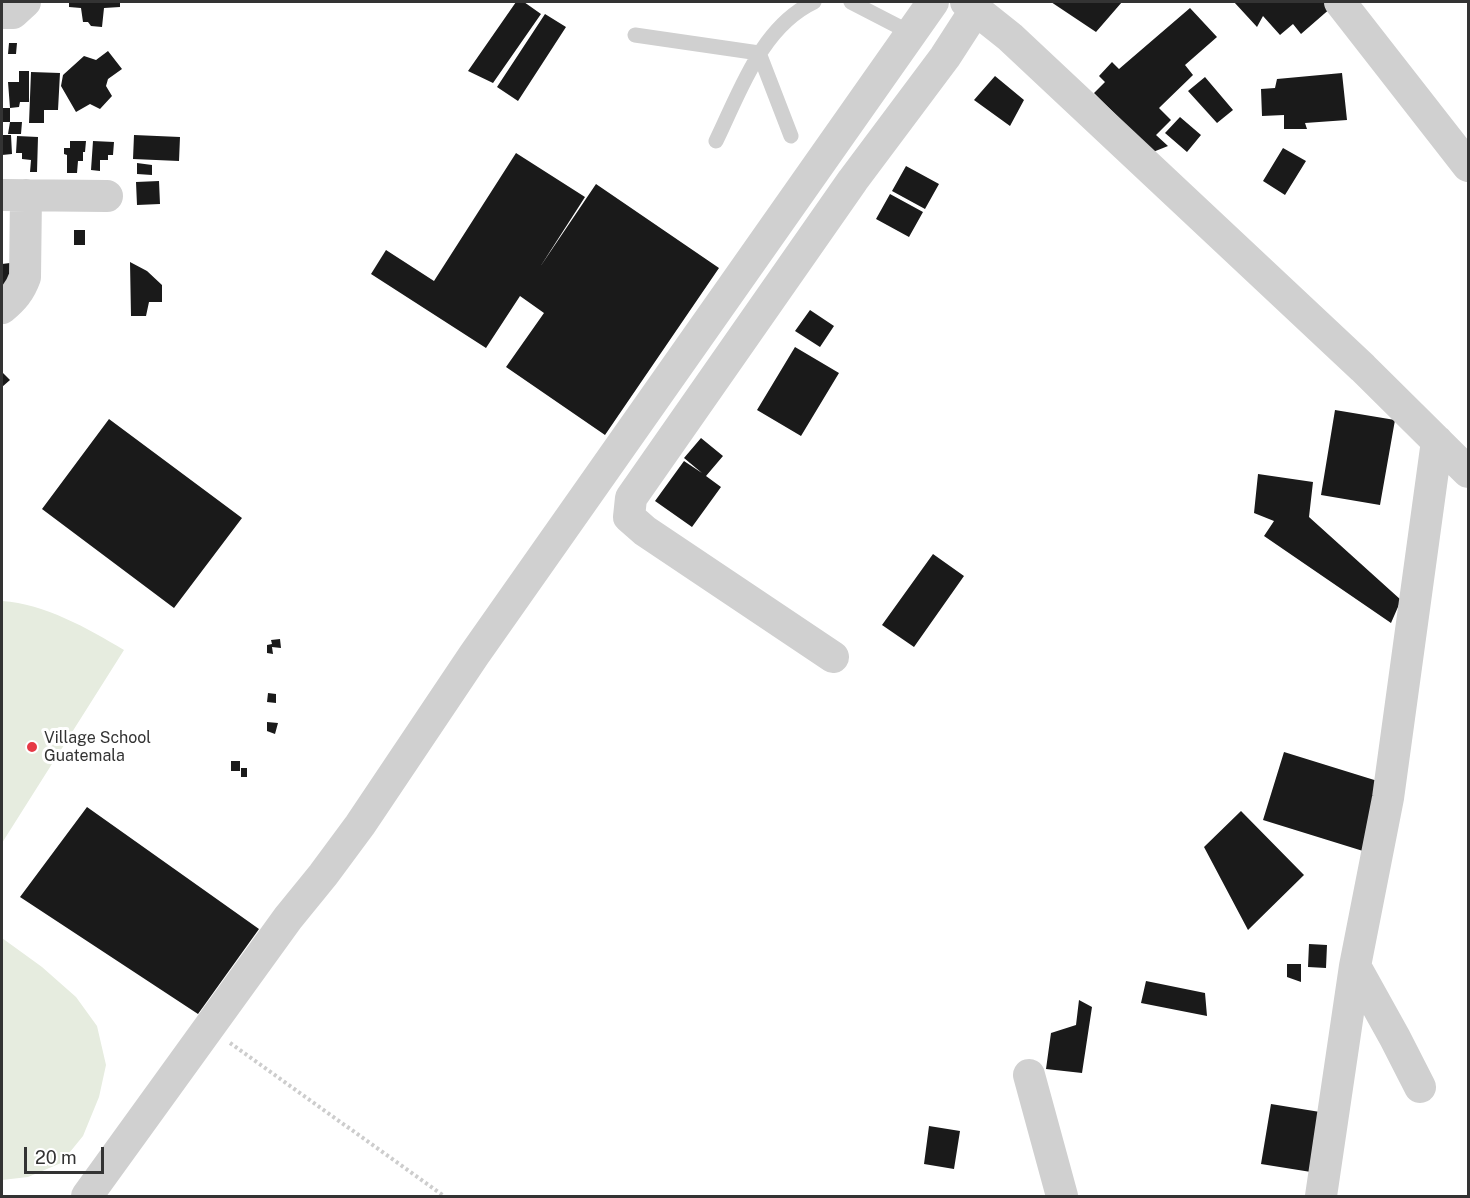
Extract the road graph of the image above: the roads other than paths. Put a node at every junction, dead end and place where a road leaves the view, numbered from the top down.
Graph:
1 (25, 2) edge
2 (814, 2) edge
3 (851, 2) edge
4 (933, 2) edge
5 (1340, 2) edge
6 (971, 5) edge
7 (2, 13) edge
8 (911, 33) junction
9 (635, 35) dead end
10 (759, 53) junction
11 (791, 136) dead end
12 (716, 141) dead end
13 (1468, 166) edge
14 (14, 195) edge
15 (107, 196) dead end
16 (2, 308) edge
17 (1437, 441) junction
18 (1468, 472) edge
19 (833, 657) dead end
20 (1355, 966) junction
21 (1029, 1075) dead end
22 (1420, 1087) dead end
23 (87, 1197) edge
24 (1062, 1197) edge
25 (1321, 1197) edge

1 - 7 street
2 - 10 lane
3 - 8 lane
4 - 8 street
5 - 13 street
6 - 17 street
6 - 19 street
8 - 23 street
9 - 10 lane
10 - 11 lane
10 - 12 lane
14 - 15 street
14 - 16 street
17 - 18 street
17 - 20 street
20 - 22 street
20 - 25 street
21 - 24 street

